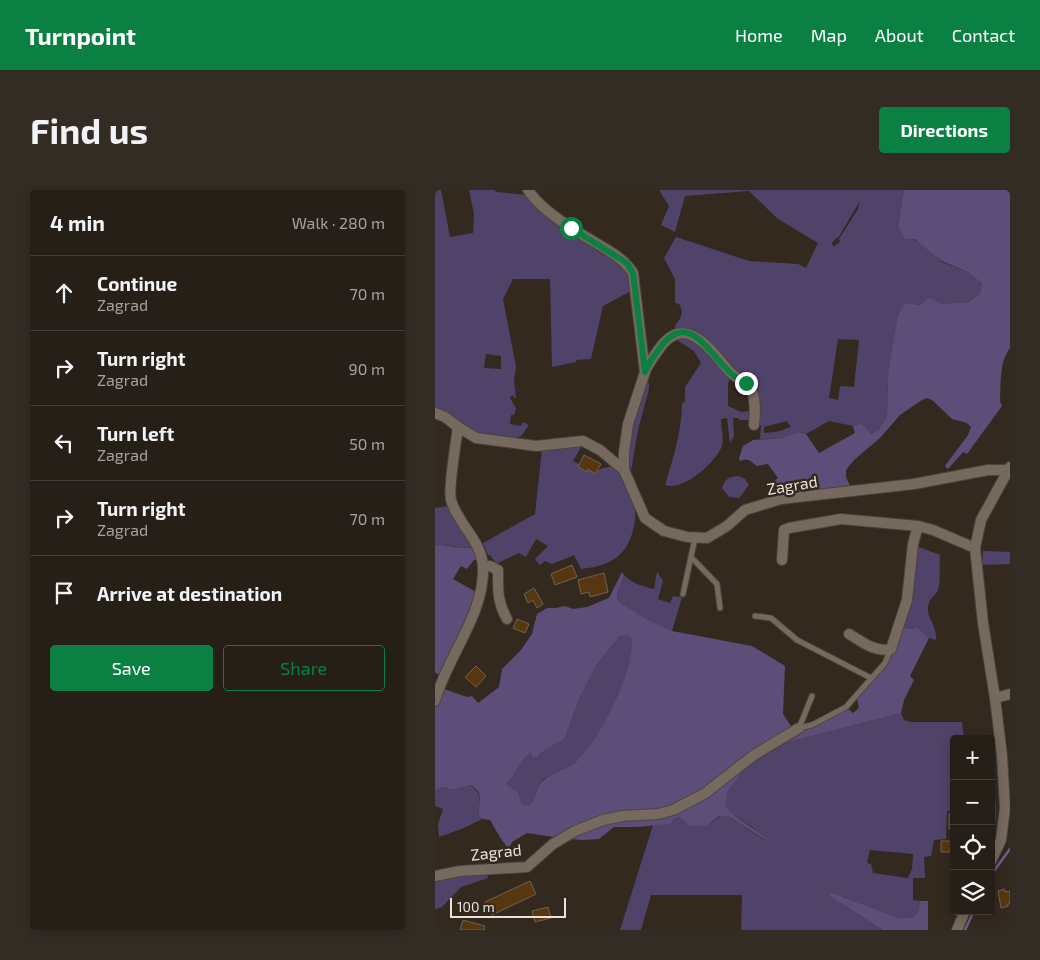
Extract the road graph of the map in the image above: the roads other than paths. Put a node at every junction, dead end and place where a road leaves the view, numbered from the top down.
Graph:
1 (528, 190) edge
2 (645, 372) junction
3 (435, 413) edge
4 (754, 425) dead end
5 (458, 428) junction
6 (1009, 469) edge
7 (624, 470) junction
8 (918, 526) junction
9 (695, 537) junction
10 (975, 548) junction
11 (691, 557) junction
12 (782, 560) dead end
13 (483, 567) junction
14 (683, 594) dead end
15 (719, 608) dead end
16 (755, 616) dead end
17 (507, 619) dead end
18 (849, 634) dead end
19 (891, 649) junction
20 (871, 678) junction
21 (1010, 694) edge
22 (812, 696) dead end
23 (995, 698) junction
24 (435, 701) edge
25 (799, 728) junction
26 (1006, 845) edge
27 (995, 857) edge
28 (435, 876) edge
29 (963, 915) edge
30 (957, 930) edge

1 - 2 street, Zagrad
2 - 4 street, Zagrad
2 - 7 street, Zagrad
3 - 5 street, Zagrad
5 - 7 street, Zagrad
5 - 13 street
6 - 9 street, Zagrad
6 - 10 street, Zagrad
7 - 9 street, Zagrad
8 - 10 street
8 - 12 street
8 - 19 street
9 - 11 lane
10 - 23 street, Zagrad
11 - 14 lane
11 - 15 lane
13 - 17 street
13 - 24 street
16 - 20 lane
18 - 19 street
19 - 20 lane
20 - 25 lane
21 - 23 street
22 - 25 lane
23 - 26 street, Zagrad
25 - 28 street, Zagrad
26 - 27 street, Zagrad
29 - 30 street

